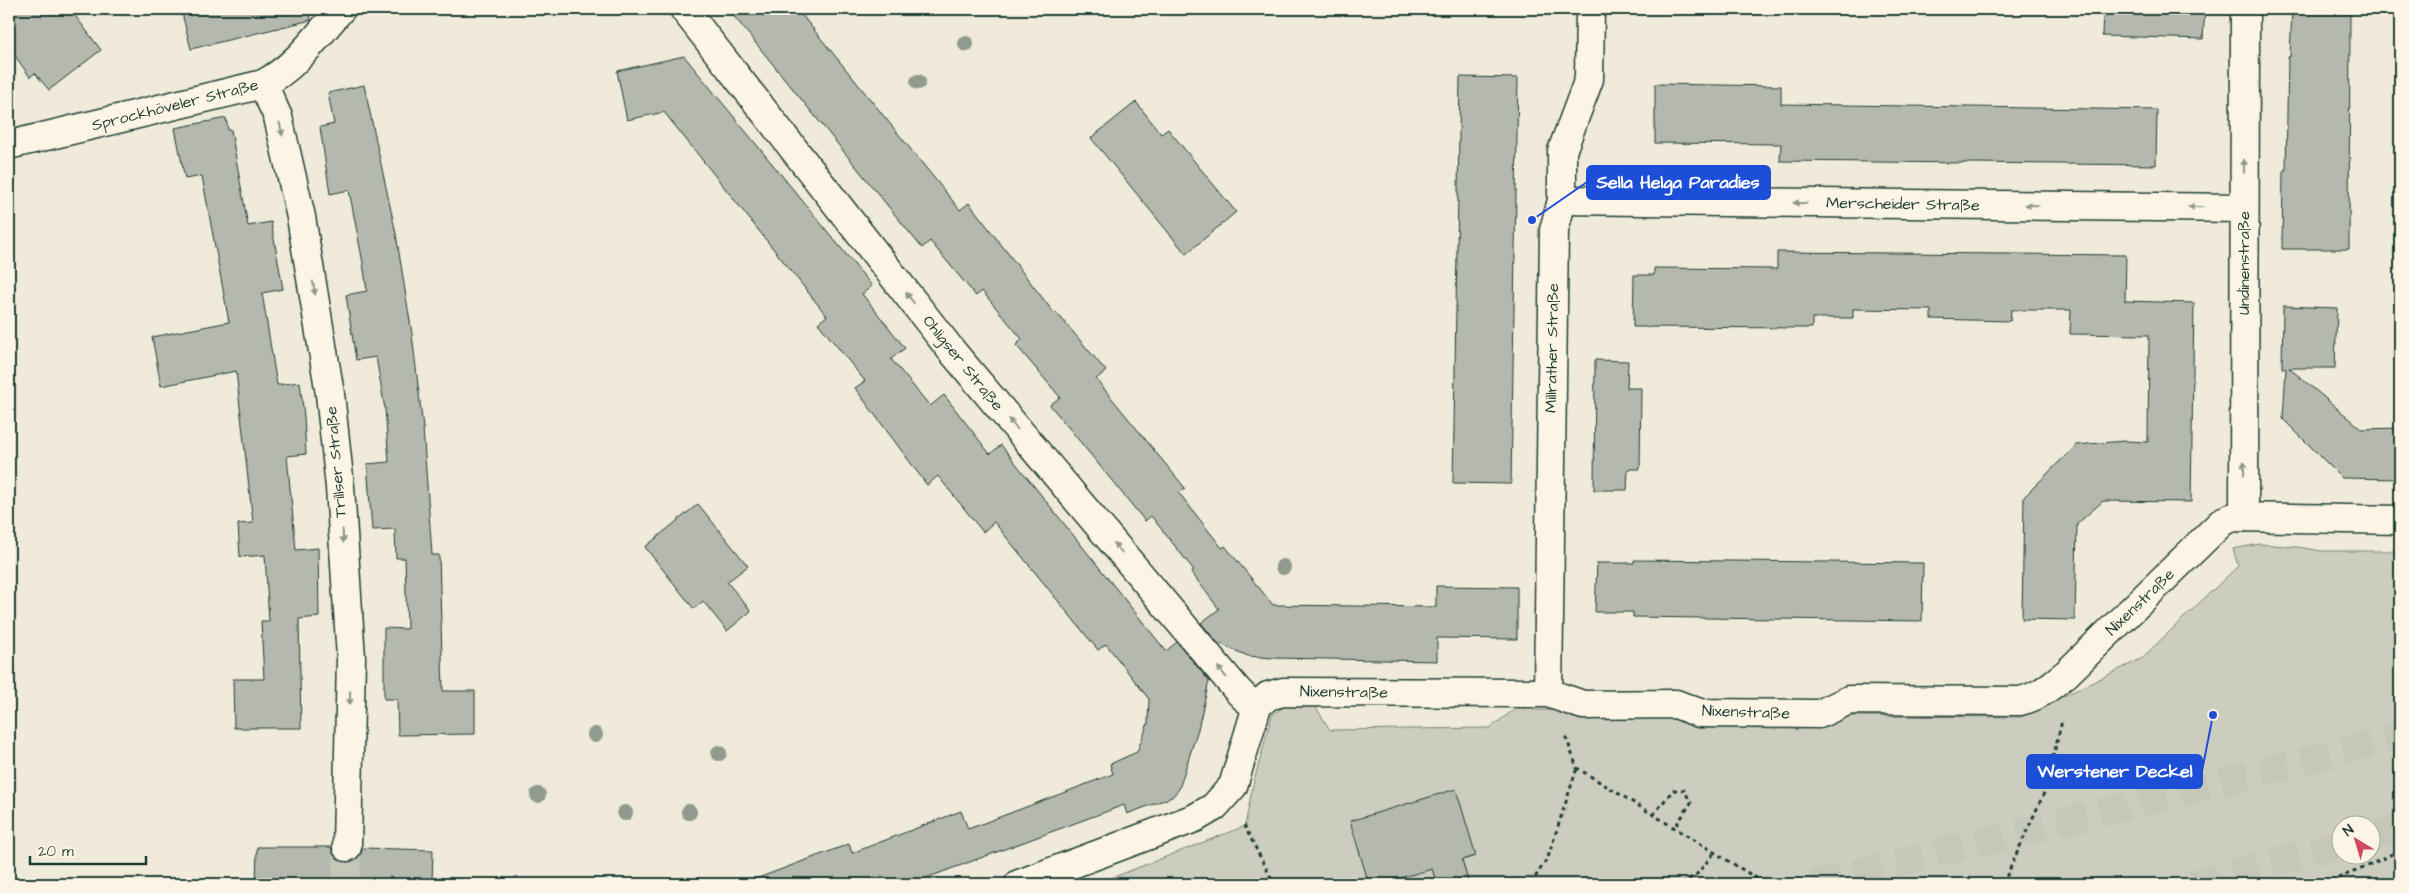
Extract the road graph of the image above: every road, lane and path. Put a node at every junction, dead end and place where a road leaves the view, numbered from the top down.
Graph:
1 (341, 9) edge
2 (684, 9) edge
3 (1590, 9) edge
4 (2246, 9) edge
5 (263, 84) junction
6 (9, 144) edge
7 (1562, 200) junction
8 (2243, 208) junction
9 (2244, 517) junction
10 (2400, 520) edge
11 (2067, 673) junction
12 (1548, 693) junction
13 (1257, 706) junction
14 (1578, 768) junction
15 (1224, 798) junction
16 (1654, 815) junction
17 (1674, 827) junction
18 (347, 848) tunnel mouth
19 (2400, 850) edge
20 (1715, 852) junction
21 (1019, 884) edge
22 (1274, 884) edge
23 (1531, 884) edge
24 (1682, 884) edge
25 (1766, 884) edge
26 (2003, 884) edge
27 (2323, 884) edge

1 - 5 street, Sprockhöveler Straße
13 -> 2 street, Ohligser Straße
3 - 7 street, Millrather Straße
8 -> 4 street, Undinenstraße
5 - 6 street, Sprockhöveler Straße
5 -> 18 street, Trillser Straße
8 -> 7 street, Merscheider Straße
7 - 12 street, Millrather Straße
9 -> 8 street, Undinenstraße
9 - 10 street, Nixenstraße
9 - 11 street, Nixenstraße
11 - 12 street, Nixenstraße
11 - 26 path
12 - 13 street, Nixenstraße
12 - 14 path
13 - 15 street
14 - 16 path
14 - 23 path
15 - 21 street
15 - 22 path
16 - 17 path
16 - 17 path
17 - 20 path
19 - 27 path
20 - 24 path
20 - 25 path

